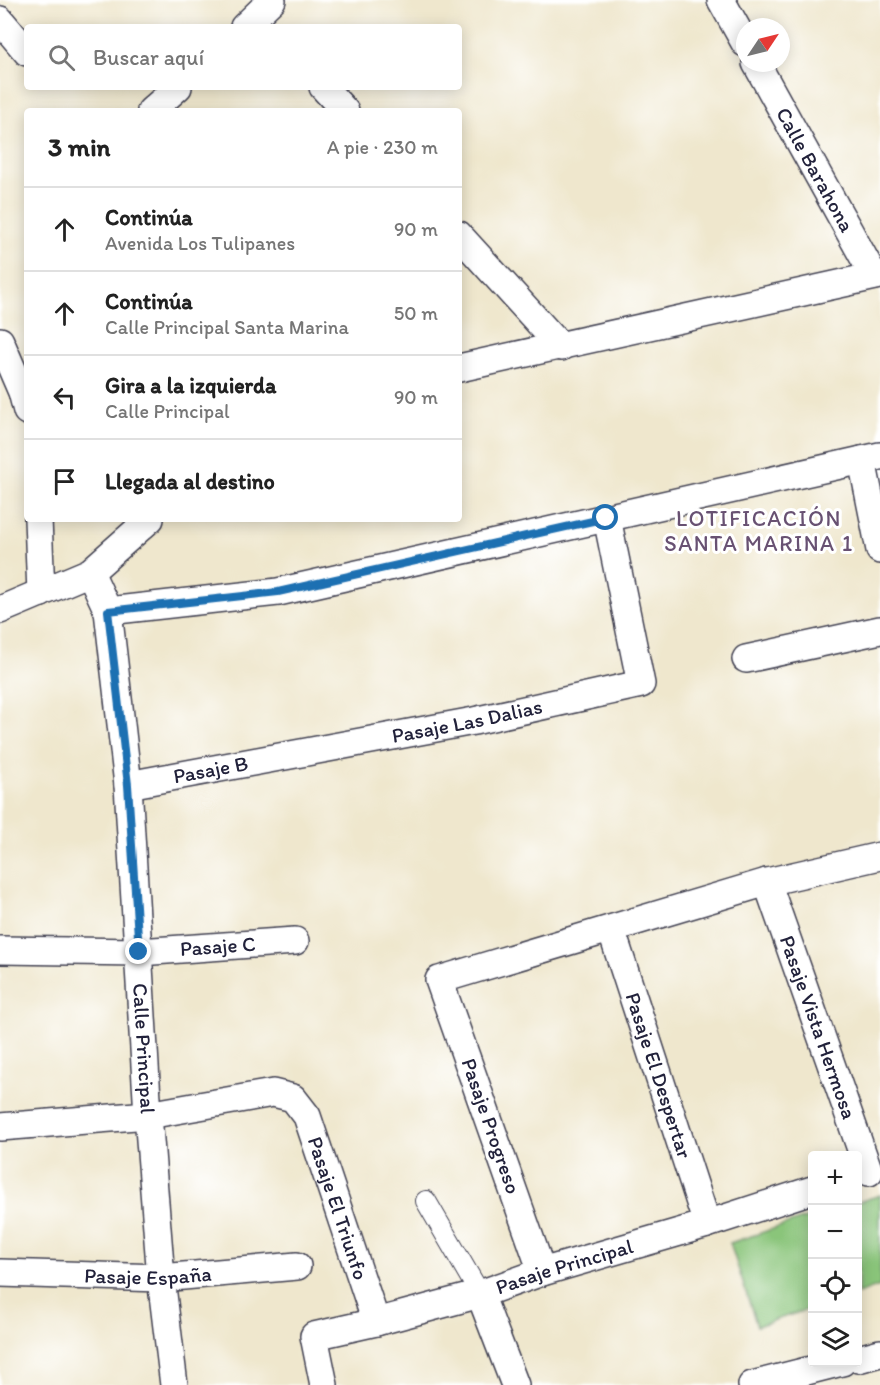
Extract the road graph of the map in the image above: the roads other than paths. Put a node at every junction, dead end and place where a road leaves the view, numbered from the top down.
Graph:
1 (721, 0) edge
2 (0, 20) edge
3 (736, 27) edge
4 (24, 48) edge
5 (761, 72) edge
6 (175, 90) edge
7 (326, 90) edge
8 (154, 108) edge
9 (342, 108) edge
10 (462, 238) edge
11 (877, 276) edge
12 (0, 341) edge
13 (561, 347) junction
14 (462, 367) edge
15 (16, 402) edge
16 (871, 458) edge
17 (606, 518) junction
18 (38, 522) edge
19 (147, 522) edge
20 (880, 550) edge
21 (90, 572) junction
22 (41, 593) junction
23 (0, 610) edge
24 (108, 611) junction
25 (880, 630) edge
26 (746, 659) dead end
27 (292, 755) joint
28 (128, 785) junction
29 (880, 856) edge
30 (767, 882) junction
31 (611, 929) junction
32 (295, 941) dead end
33 (0, 950) edge
34 (139, 952) junction
35 (148, 1115) junction
36 (0, 1127) edge
37 (869, 1172) edge
38 (808, 1192) edge
39 (426, 1201) dead end
40 (707, 1224) junction
41 (297, 1266) dead end
42 (542, 1272) junction
43 (0, 1273) edge
44 (161, 1278) junction
45 (480, 1294) junction
46 (376, 1322) junction
47 (880, 1353) edge
48 (862, 1358) edge
49 (822, 1367) edge
50 (174, 1385) edge
51 (324, 1385) edge
52 (515, 1385) edge
53 (752, 1385) edge

1 - 3 street
2 - 4 street
5 - 11 street, Calle Barahona
6 - 8 street
7 - 9 street
10 - 13 street
11 - 13 street
12 - 15 street
13 - 14 street
16 - 17 street
16 - 20 street
17 - 24 street
17 - 27 street, Pasaje Las Dalias
18 - 22 street
19 - 21 street
21 - 22 street
21 - 24 street, Calle Principal
22 - 23 street
24 - 28 street, Calle Principal
25 - 26 street
27 - 28 street, Pasaje B
28 - 34 street, Calle Principal
29 - 30 street
30 - 31 street
30 - 37 street, Pasaje Vista Hermosa
31 - 40 street, Pasaje El Despertar
31 - 42 street, Pasaje Progreso
32 - 34 street, Pasaje C
33 - 34 street, Pasaje C
34 - 35 street, Calle Principal
35 - 36 street
35 - 44 street, Calle Principal
35 - 46 street, Pasaje El Triunfo
38 - 40 street, Pasaje Principal
39 - 45 street
40 - 42 street, Pasaje Principal
41 - 44 street, Pasaje España
42 - 45 street, Pasaje Principal
43 - 44 street, Pasaje España
44 - 50 street, Calle Principal
45 - 46 street, Pasaje Principal
45 - 52 street
46 - 51 street, Pasaje Principal
47 - 48 street
49 - 53 street

